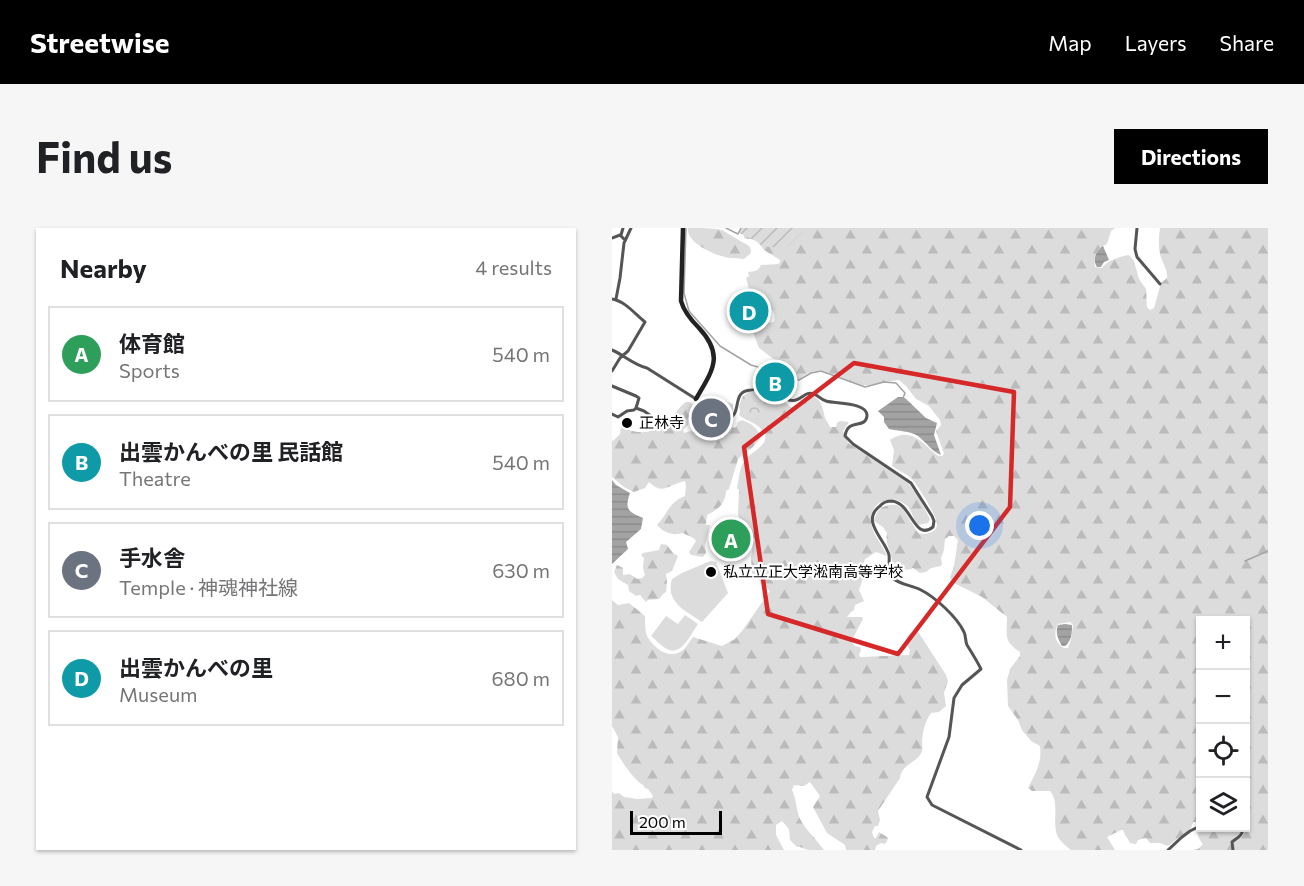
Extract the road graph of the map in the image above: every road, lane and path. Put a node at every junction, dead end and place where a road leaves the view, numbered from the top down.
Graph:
1 (623, 228) edge
2 (631, 228) edge
3 (683, 228) edge
4 (1137, 228) edge
5 (621, 235) junction
6 (612, 238) edge
7 (625, 240) junction
8 (1160, 284) dead end
9 (614, 299) edge
10 (612, 350) edge
11 (624, 356) junction
12 (612, 370) edge
13 (612, 386) edge
14 (696, 399) junction
15 (636, 408) junction
16 (612, 414) edge
17 (655, 419) dead end
18 (1196, 828) edge
19 (1242, 832) edge
20 (1021, 850) edge
21 (1168, 850) edge
22 (1233, 850) edge

1 - 5 street
2 - 7 street
3 - 14 main road
4 - 8 street
5 - 6 street
5 - 7 street
7 - 9 street
9 - 11 street
10 - 11 street
11 - 12 street
11 - 14 street
13 - 15 street
14 - 20 street
15 - 16 street
15 - 17 street
18 - 21 street
19 - 22 street

